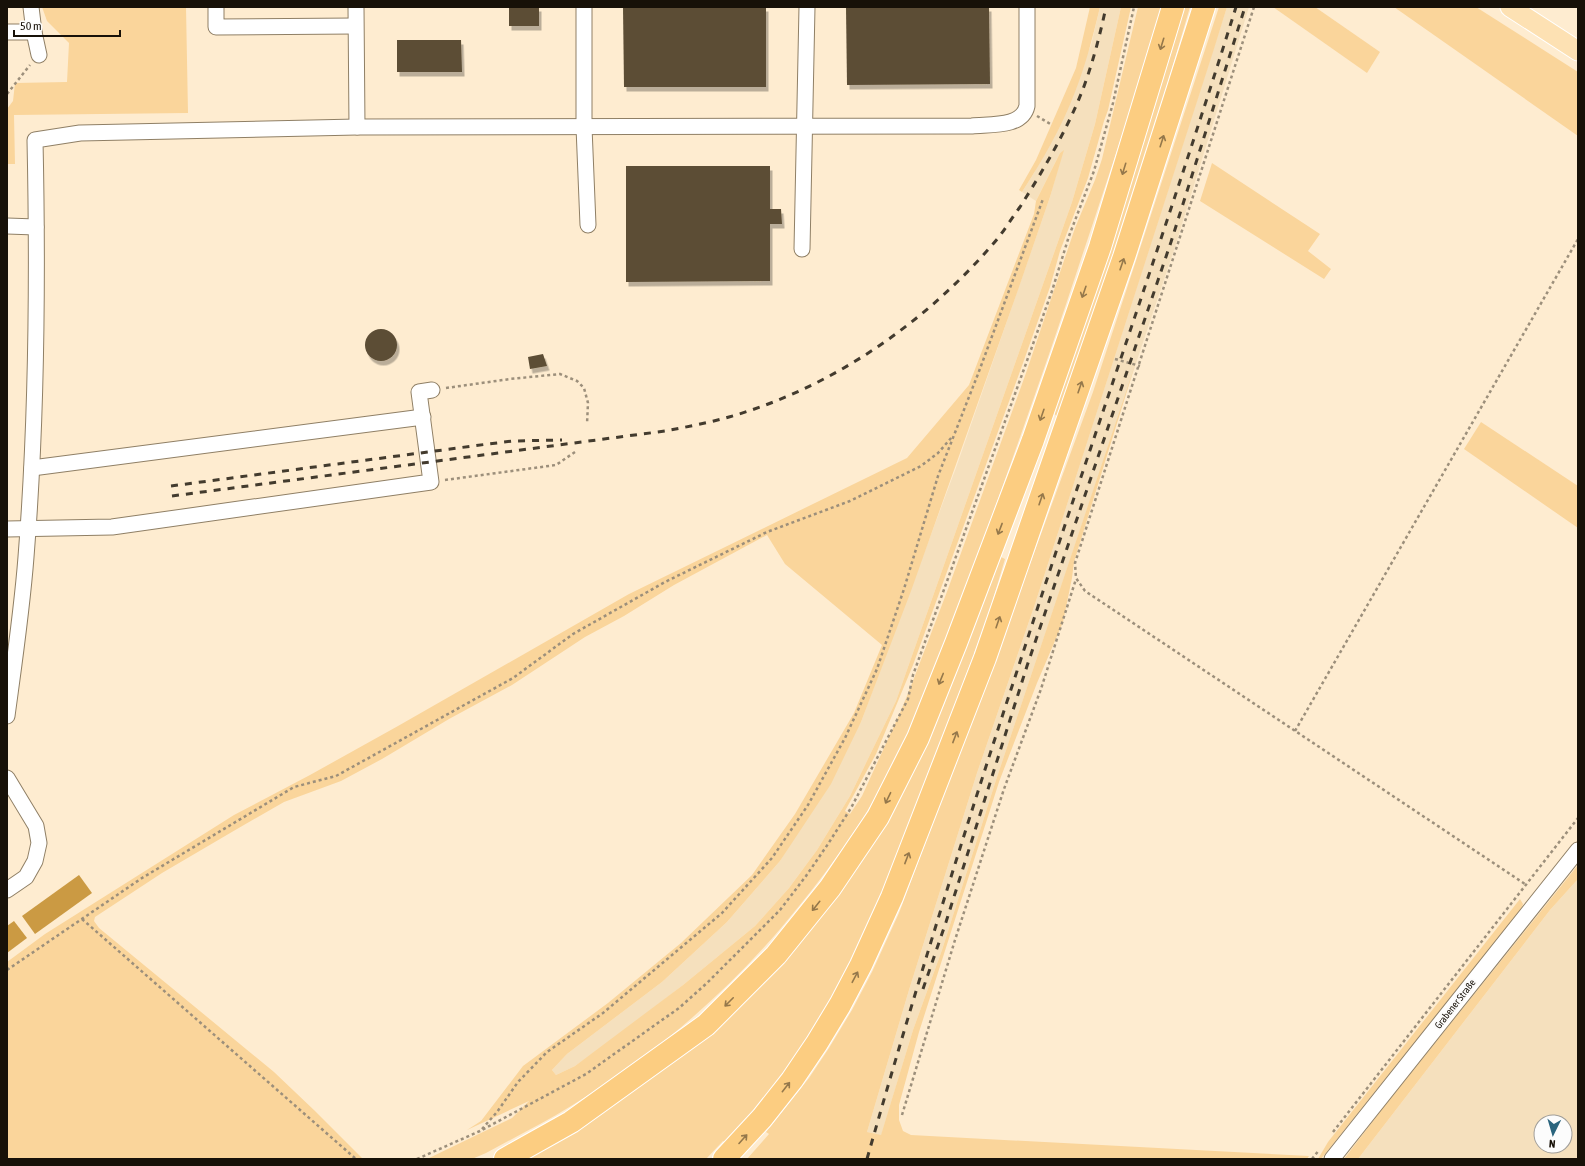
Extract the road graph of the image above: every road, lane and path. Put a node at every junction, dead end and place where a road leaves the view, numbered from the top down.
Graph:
1 (31, 7) edge
2 (216, 7) edge
3 (356, 7) edge
4 (584, 7) edge
5 (807, 7) edge
6 (1027, 7) edge
7 (1134, 7) edge
8 (1173, 7) edge
9 (1204, 7) edge
10 (1254, 7) edge
11 (1510, 7) edge
12 (355, 26) junction
13 (7, 32) edge
14 (34, 32) junction
15 (1578, 51) edge
16 (38, 55) joint
17 (7, 94) edge
18 (805, 125) junction
19 (357, 127) junction
20 (584, 127) junction
21 (1043, 199) dead end
22 (588, 225) dead end
23 (7, 226) edge
24 (36, 226) junction
25 (1578, 239) edge
26 (802, 249) dead end
27 (1115, 359) dead end
28 (1140, 366) junction
29 (432, 390) joint
30 (423, 417) junction
31 (588, 424) dead end
32 (954, 435) junction
33 (575, 452) dead end
34 (32, 468) junction
35 (431, 482) junction
36 (7, 529) edge
37 (28, 530) junction
38 (1076, 578) junction
39 (7, 716) edge
40 (1295, 731) junction
41 (7, 778) edge
42 (1578, 818) edge
43 (1578, 850) edge
44 (1526, 884) junction
45 (7, 890) edge
46 (82, 919) junction
47 (7, 970) edge
48 (902, 1115) dead end
49 (480, 1131) junction
50 (1332, 1134) dead end
51 (1322, 1146) dead end
52 (356, 1159) edge
53 (417, 1159) edge
54 (505, 1159) edge
55 (724, 1159) edge
56 (1312, 1159) edge
57 (1332, 1159) edge

1 - 14 street
2 - 12 street
3 - 12 street
4 - 20 street
5 - 18 street
6 - 18 street
7 - 49 path
8 -> 54 highway
55 -> 9 highway
10 - 28 path
11 - 15 main road
12 - 19 street
13 - 14 street
14 - 16 street
16 - 17 path
18 - 20 street
18 - 26 street
19 - 20 street
19 - 24 street
20 - 22 street
21 - 32 path
23 - 24 street
24 - 34 street
25 - 40 path
27 - 28 path
28 - 38 path
29 - 30 street
29 - 31 path
30 - 34 street
30 - 35 street
32 - 46 path
32 - 49 path
33 - 35 path
34 - 37 street
35 - 37 street
36 - 37 street
37 - 39 street
38 - 40 path
38 - 48 path
40 - 44 path
41 - 45 street
42 - 44 path
43 - 57 street, Grabener Straße
44 - 50 path
46 - 47 path
46 - 52 path
49 - 53 path
51 - 56 path

